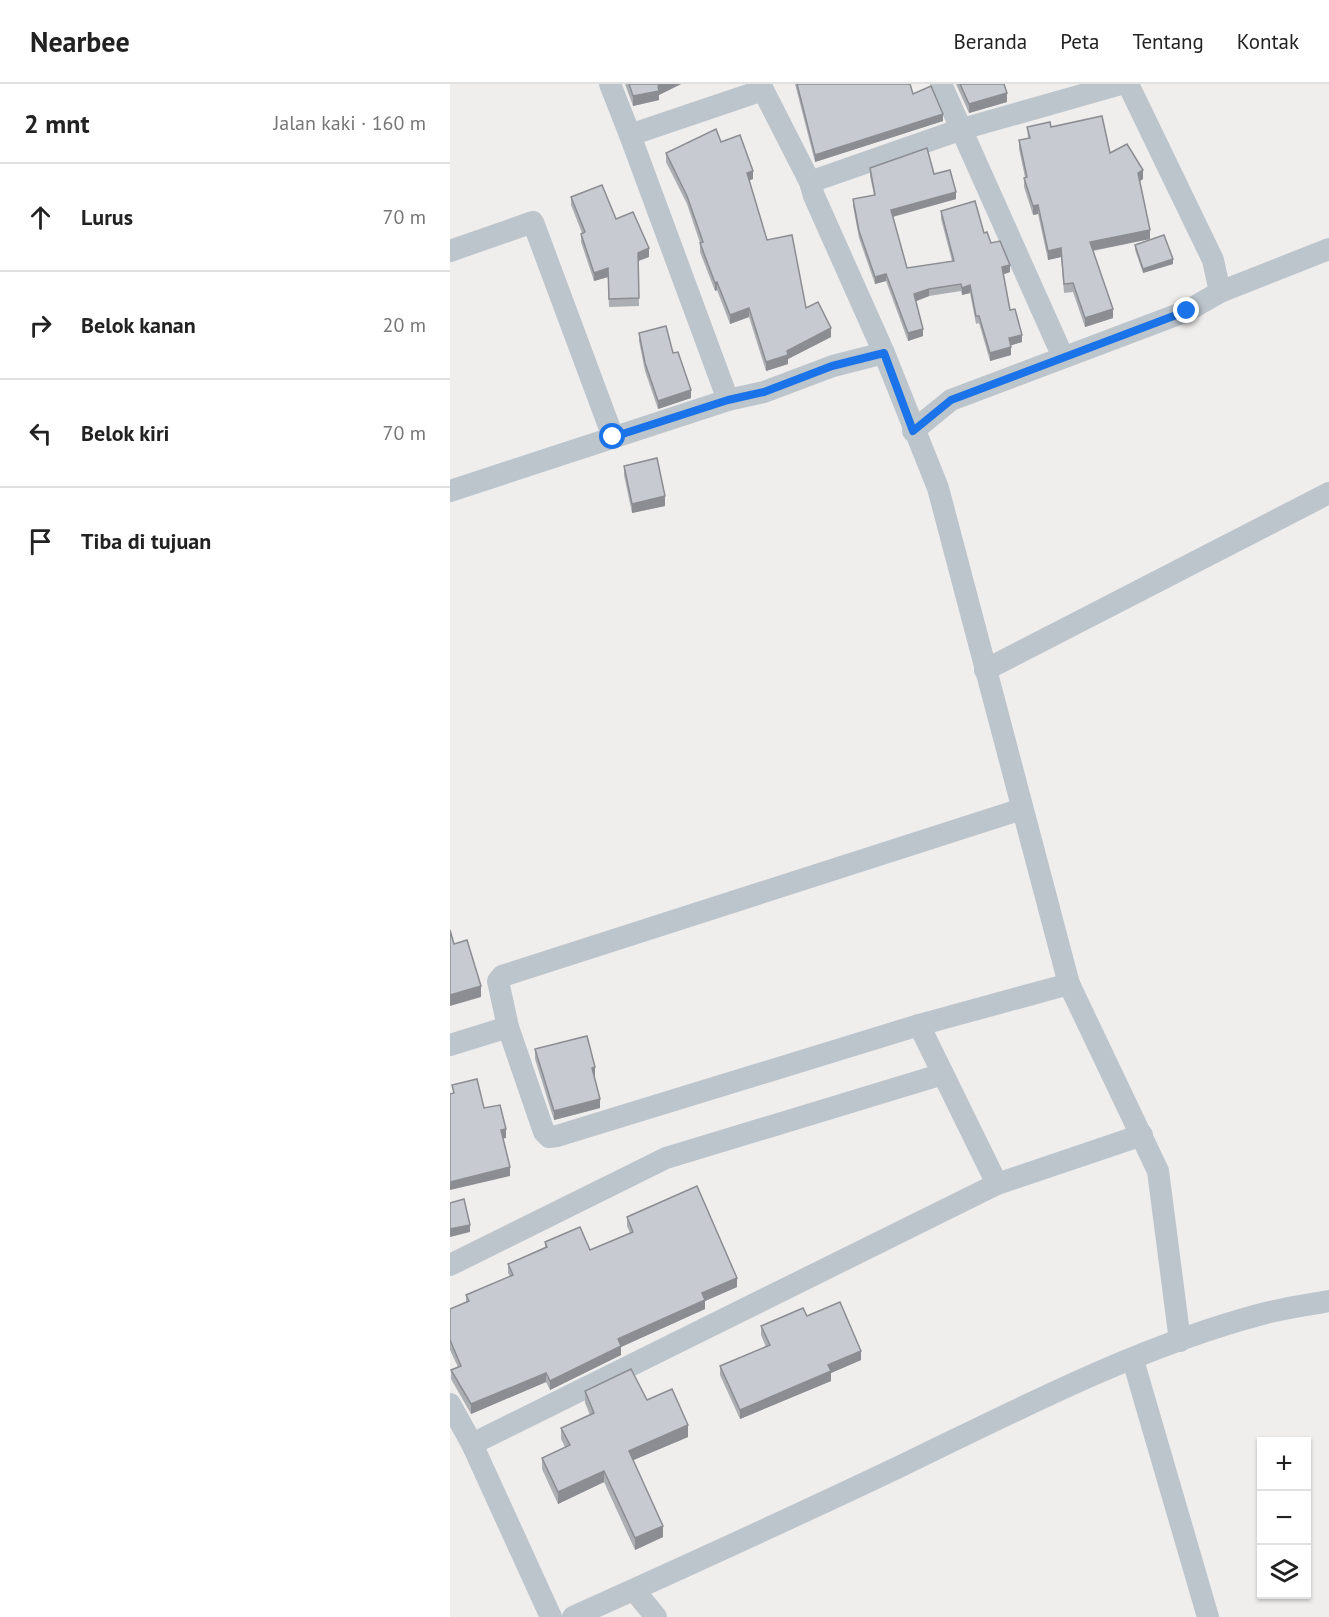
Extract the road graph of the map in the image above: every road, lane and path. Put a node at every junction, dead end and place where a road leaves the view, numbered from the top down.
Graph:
1 (610, 84) edge
2 (941, 84) edge
3 (1121, 84) edge
4 (1128, 84) edge
5 (761, 87) edge
6 (962, 129) junction
7 (630, 135) junction
8 (810, 182) junction
9 (1329, 249) edge
10 (450, 250) edge
11 (1220, 292) junction
12 (884, 353) junction
13 (1063, 357) junction
14 (728, 400) junction
15 (913, 431) junction
16 (613, 437) junction
17 (450, 491) edge
18 (1329, 493) edge
19 (985, 670) junction
20 (1022, 809) junction
21 (1069, 984) junction
22 (919, 1025) junction
23 (508, 1027) junction
24 (450, 1045) edge
25 (943, 1074) junction
26 (1142, 1135) junction
27 (997, 1184) junction
28 (450, 1265) edge
29 (1329, 1301) edge
30 (1180, 1341) junction
31 (1133, 1360) junction
32 (450, 1404) edge
33 (472, 1444) junction
34 (634, 1590) junction
35 (550, 1617) edge
36 (573, 1617) edge
37 (656, 1617) edge
38 (1208, 1617) edge

1 - 7 street
2 - 6 street
3 - 6 street
4 - 11 street
5 - 7 street
5 - 8 street
6 - 8 street
6 - 13 street
7 - 14 street
8 - 12 street
9 - 11 street
10 - 16 street
11 - 13 street
12 - 14 street
12 - 15 street
13 - 15 street
14 - 16 street
15 - 19 street
16 - 17 street
18 - 19 street
19 - 20 street
20 - 21 street
20 - 23 street
21 - 22 street
21 - 26 street
22 - 23 street
22 - 25 street
23 - 24 street
25 - 27 street
25 - 28 street
26 - 27 street
26 - 30 street
27 - 33 street
29 - 30 street
30 - 31 street
31 - 34 street
31 - 38 street
32 - 33 street
33 - 35 street
34 - 36 street
34 - 37 street

